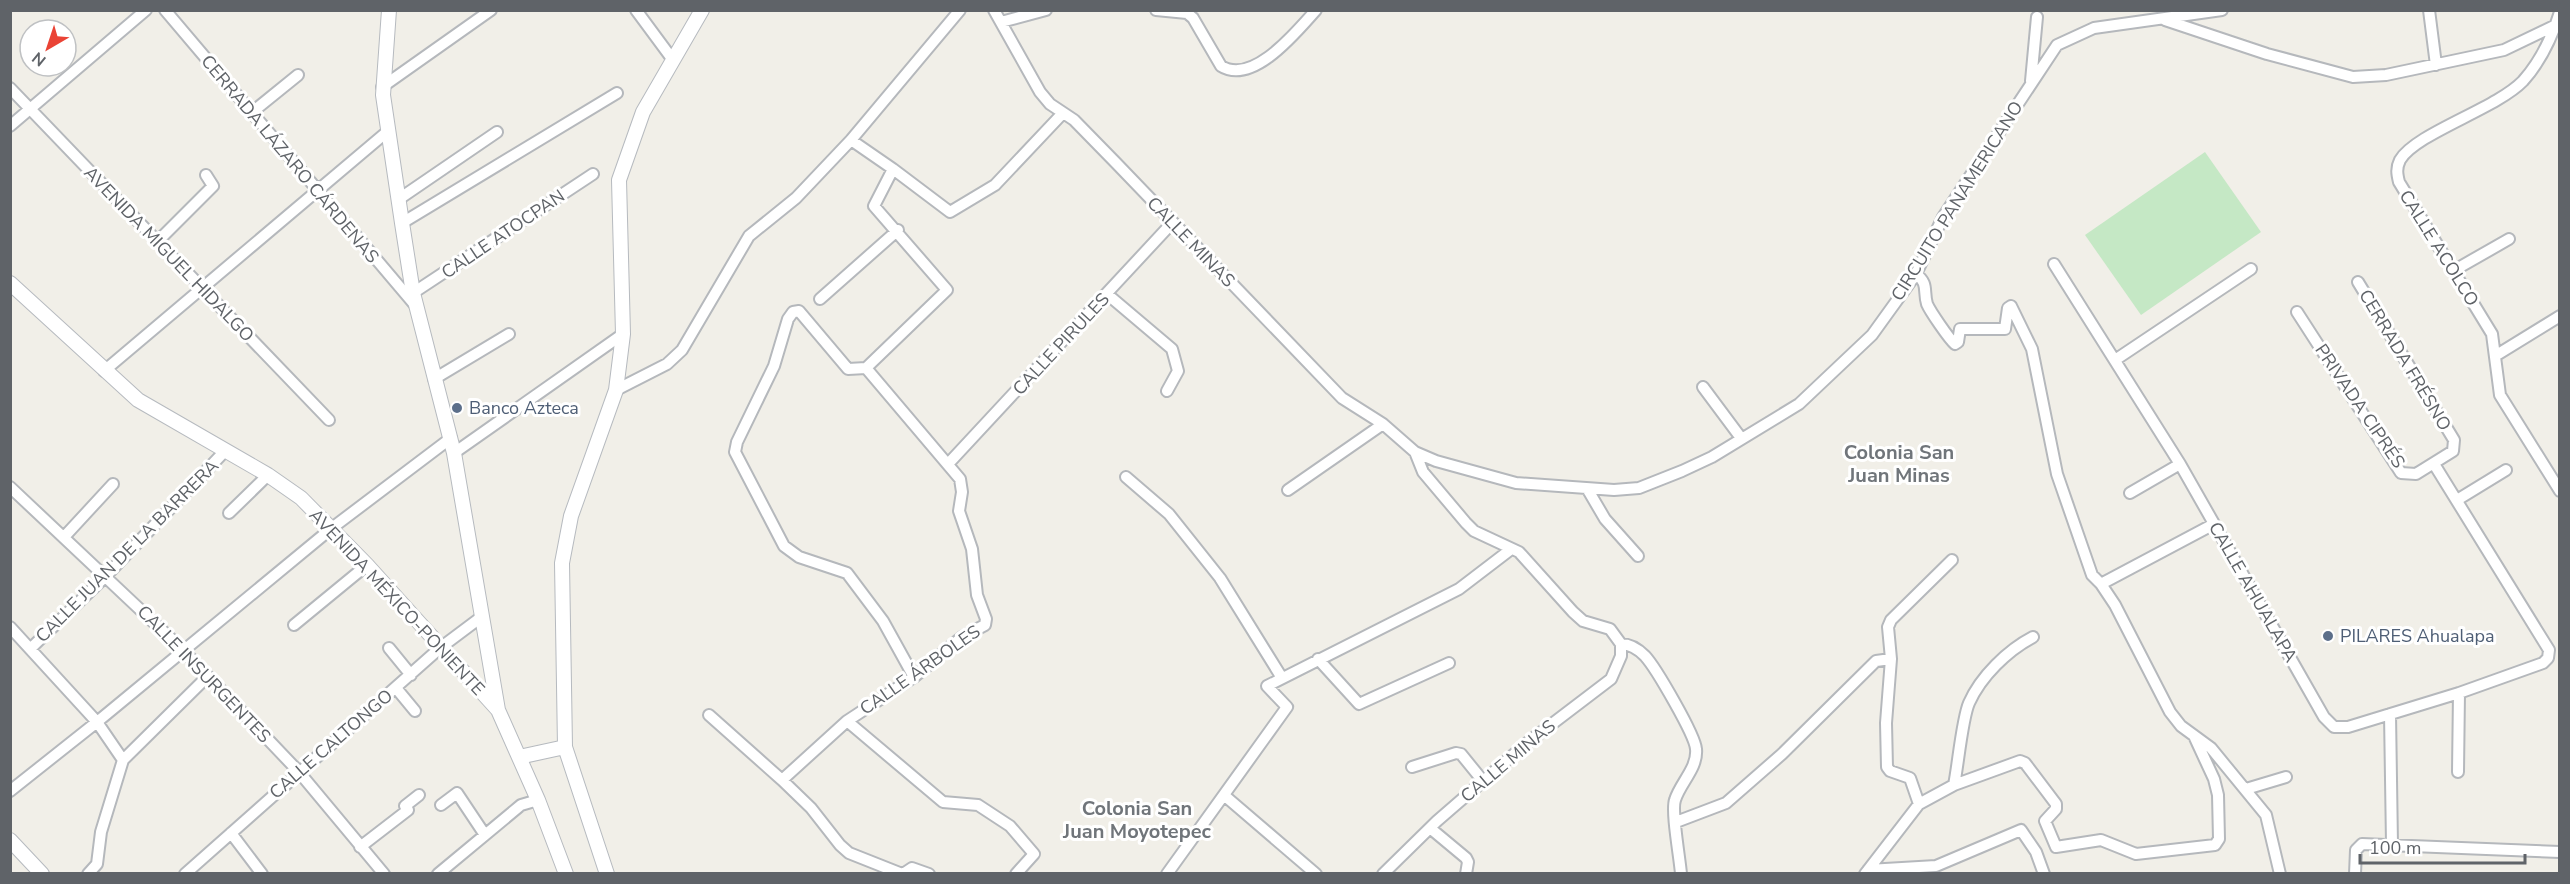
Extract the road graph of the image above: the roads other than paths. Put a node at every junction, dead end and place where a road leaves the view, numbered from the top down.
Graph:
1 (146, 10) edge
2 (165, 10) edge
3 (389, 10) edge
4 (491, 10) edge
5 (636, 10) edge
6 (702, 10) edge
7 (960, 10) edge
8 (994, 10) edge
9 (1046, 10) edge
10 (1316, 10) edge
11 (2222, 10) edge
12 (2429, 10) edge
13 (1159, 11) edge
14 (2559, 12) edge
15 (2037, 17) dead end
16 (2162, 19) junction
17 (1001, 22) junction
18 (2556, 25) junction
19 (673, 60) junction
20 (2436, 65) junction
21 (298, 75) dead end
22 (2031, 81) junction
23 (382, 87) junction
24 (10, 88) edge
25 (616, 93) dead end
26 (30, 108) junction
27 (251, 113) junction
28 (1063, 113) junction
29 (10, 126) edge
30 (388, 131) junction
31 (497, 132) dead end
32 (851, 140) junction
33 (892, 169) junction
34 (593, 174) dead end
35 (206, 176) dead end
36 (316, 191) junction
37 (399, 199) junction
38 (402, 223) junction
39 (1172, 223) junction
40 (898, 231) junction
41 (2509, 239) dead end
42 (157, 242) junction
43 (2054, 264) dead end
44 (2251, 269) dead end
45 (2453, 271) junction
46 (1916, 274) junction
47 (10, 282) edge
48 (2358, 282) dead end
49 (202, 289) junction
50 (1107, 294) junction
51 (820, 299) dead end
52 (415, 300) junction
53 (2297, 312) dead end
54 (2559, 316) edge
55 (509, 334) dead end
56 (623, 334) junction
57 (2495, 356) junction
58 (2115, 360) junction
59 (866, 368) junction
60 (104, 371) junction
61 (434, 379) junction
62 (1703, 387) dead end
63 (616, 390) junction
64 (1167, 391) dead end
65 (329, 420) dead end
66 (1383, 424) junction
67 (450, 438) junction
68 (1741, 438) junction
69 (224, 452) junction
70 (1415, 452) junction
71 (454, 453) junction
72 (948, 464) junction
73 (2180, 464) junction
74 (2434, 464) junction
75 (2506, 470) dead end
76 (268, 475) junction
77 (1126, 477) dead end
78 (113, 484) dead end
79 (10, 487) edge
80 (1288, 490) dead end
81 (1588, 490) junction
82 (2559, 491) edge
83 (2130, 493) dead end
84 (2457, 500) junction
85 (229, 513) dead end
86 (2214, 524) junction
87 (332, 528) junction
88 (64, 537) junction
89 (1510, 550) junction
90 (1638, 556) dead end
91 (1952, 560) dead end
92 (367, 565) junction
93 (106, 576) junction
94 (2101, 584) junction
95 (480, 618) junction
96 (294, 625) dead end
97 (10, 627) edge
98 (2034, 637) dead end
99 (1621, 644) junction
100 (389, 648) dead end
101 (440, 648) junction
102 (30, 649) junction
103 (183, 650) junction
104 (1318, 659) junction
105 (1890, 659) junction
106 (1449, 663) dead end
107 (411, 675) junction
108 (208, 676) junction
109 (914, 677) junction
110 (1282, 678) junction
111 (396, 688) junction
112 (2459, 693) junction
113 (498, 710) junction
114 (415, 711) dead end
115 (2390, 714) junction
116 (709, 716) dead end
117 (847, 721) junction
118 (97, 722) junction
119 (2194, 736) junction
120 (565, 747) junction
121 (519, 757) junction
122 (123, 760) junction
123 (1412, 767) dead end
124 (299, 772) junction
125 (2458, 772) dead end
126 (2286, 777) dead end
127 (782, 780) junction
128 (1483, 781) junction
129 (1954, 785) junction
130 (2246, 789) junction
131 (10, 791) edge
132 (419, 795) dead end
133 (1225, 796) junction
134 (538, 800) junction
135 (1919, 804) junction
136 (441, 805) dead end
137 (1676, 822) junction
138 (1430, 828) junction
139 (231, 832) junction
140 (485, 835) junction
141 (10, 840) edge
142 (2392, 844) junction
143 (360, 847) junction
144 (2056, 847) junction
145 (2036, 852) junction
146 (2559, 852) edge
147 (1867, 872) edge
148 (42, 873) edge
149 (88, 873) edge
150 (185, 873) edge
151 (262, 873) edge
152 (384, 873) edge
153 (438, 873) edge
154 (566, 873) edge
155 (607, 873) edge
156 (902, 873) edge
157 (929, 873) edge
158 (1016, 873) edge
159 (1167, 873) edge
160 (1316, 873) edge
161 (1383, 873) edge
162 (1466, 873) edge
163 (1681, 873) edge
164 (2044, 873) edge
165 (2280, 873) edge
166 (2355, 873) edge

1 - 26 street
2 - 27 street, CERRADA LÁZARO CÁRDENAS
3 - 23 main road
4 - 23 street
5 - 19 street
6 - 19 main road
7 - 32 street
8 - 17 street, CALLE MINAS
9 - 17 street
10 - 13 street
11 - 16 street
12 - 20 street
14 - 18 street
15 - 22 street
16 - 20 street, CIRCUITO PANAMERICANO
16 - 22 street, CIRCUITO PANAMERICANO
17 - 28 street, CALLE MINAS
18 - 20 street, CIRCUITO PANAMERICANO
18 - 45 street, CALLE ACOLCO
19 - 56 main road
21 - 27 street
22 - 46 street, CIRCUITO PANAMERICANO
23 - 30 main road
24 - 26 street, AVENIDA MIGUEL HIDALGO
25 - 38 street
26 - 29 street
26 - 42 street, AVENIDA MIGUEL HIDALGO
27 - 36 street, CERRADA LÁZARO CÁRDENAS
28 - 33 street
28 - 39 street, CALLE MINAS
30 - 36 street
30 - 37 main road
31 - 37 street
32 - 33 street
32 - 63 street
33 - 40 street
34 - 52 street, CALLE ATOCPAN
35 - 42 street
36 - 49 street
36 - 52 street, CERRADA LÁZARO CÁRDENAS
37 - 38 main road
38 - 52 main road
39 - 50 street, CALLE PIRULES
39 - 66 street, CALLE MINAS
40 - 51 street
40 - 59 street
41 - 45 street
42 - 49 street, AVENIDA MIGUEL HIDALGO
43 - 58 street, CALLE AHUALAPA
44 - 58 street
45 - 57 street, CALLE ACOLCO
46 - 68 street, CIRCUITO PANAMERICANO
46 - 94 street
47 - 60 main road, AVENIDA MÉXICO-PONIENTE
48 - 74 street, CERRADA FRÉSNO
49 - 60 street
49 - 65 street, AVENIDA MIGUEL HIDALGO
50 - 64 street
50 - 72 street, CALLE PIRULES
52 - 61 main road
53 - 74 street, PRIVADA CIPRÉS
54 - 57 street
55 - 61 street
56 - 63 main road
56 - 71 street
57 - 82 street, CALLE ACOLCO
58 - 73 street, CALLE AHUALAPA
59 - 72 street
59 - 109 street
60 - 69 main road, AVENIDA MÉXICO-PONIENTE
61 - 67 main road
62 - 68 street
63 - 120 main road
66 - 70 street, CALLE MINAS
66 - 80 street
67 - 71 main road
67 - 87 street
68 - 81 street, CIRCUITO PANAMERICANO
69 - 76 main road, AVENIDA MÉXICO-PONIENTE
69 - 93 street, CALLE JUAN DE LA BARRERA
70 - 81 street, CIRCUITO PANAMERICANO
70 - 89 street
71 - 95 main road
72 - 109 street, CALLE ÁRBOLES
73 - 83 street
73 - 86 street, CALLE AHUALAPA
74 - 84 street
75 - 84 street
76 - 85 street
76 - 87 main road, AVENIDA MÉXICO-PONIENTE
77 - 110 street
78 - 88 street
79 - 88 street, CALLE INSURGENTES
81 - 90 street
84 - 112 street, CALLE AHUALAPA
86 - 94 street
86 - 115 street, CALLE AHUALAPA
87 - 92 main road, AVENIDA MÉXICO-PONIENTE
87 - 103 street
88 - 93 street, CALLE INSURGENTES
89 - 99 street
89 - 104 street
91 - 105 street
92 - 96 street
92 - 101 main road, AVENIDA MÉXICO-PONIENTE
93 - 102 street, CALLE JUAN DE LA BARRERA
93 - 103 street, CALLE INSURGENTES
94 - 119 street
95 - 101 street, CALLE CALTONGO
95 - 113 main road
97 - 102 street
98 - 129 street
99 - 128 street, CALLE MINAS
99 - 137 street
100 - 107 street
101 - 107 street, CALLE CALTONGO
101 - 113 main road, AVENIDA MÉXICO-PONIENTE
102 - 118 street
103 - 108 street, CALLE INSURGENTES
103 - 118 street
104 - 106 street
104 - 110 street
105 - 135 street
105 - 137 street
107 - 111 street, CALLE CALTONGO
108 - 122 street
108 - 124 street, CALLE INSURGENTES
109 - 117 street, CALLE ÁRBOLES
110 - 133 street
111 - 114 street
111 - 124 street, CALLE CALTONGO
112 - 115 street, CALLE AHUALAPA
112 - 125 street
113 - 121 main road, AVENIDA MÉXICO-PONIENTE
115 - 142 street
116 - 127 street
117 - 127 street, CALLE ÁRBOLES
117 - 158 street
118 - 122 street
118 - 131 street
119 - 130 street
119 - 144 street
120 - 121 main road
120 - 155 main road
121 - 134 main road, AVENIDA MÉXICO-PONIENTE
122 - 149 street
123 - 128 street
124 - 139 street, CALLE CALTONGO
124 - 143 street, CALLE INSURGENTES
126 - 130 street
127 - 156 street
128 - 138 street, CALLE MINAS
129 - 135 street
129 - 144 street
130 - 165 street
132 - 143 street
133 - 159 street
133 - 160 street
134 - 140 street
134 - 154 main road, AVENIDA MÉXICO-PONIENTE
135 - 147 street
136 - 140 street
137 - 163 street
138 - 161 street, CALLE MINAS
138 - 162 street
139 - 150 street, CALLE CALTONGO
139 - 151 street
140 - 153 street
141 - 148 main road
142 - 146 street
142 - 166 street
143 - 152 street, CALLE INSURGENTES
144 - 145 street
145 - 147 street
145 - 164 street
156 - 157 street

